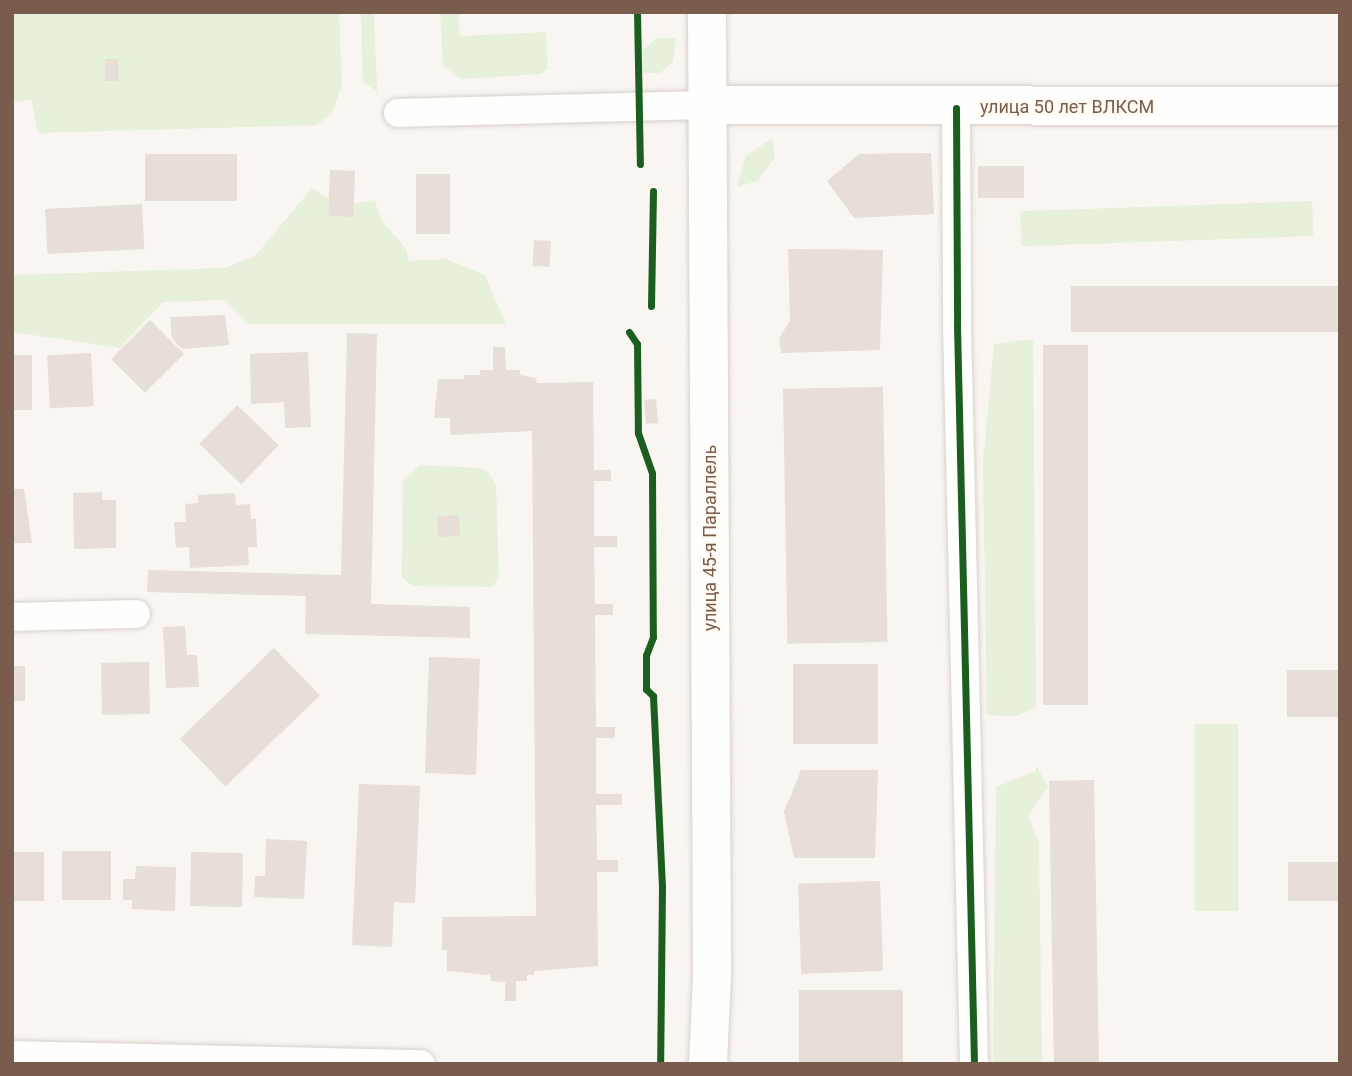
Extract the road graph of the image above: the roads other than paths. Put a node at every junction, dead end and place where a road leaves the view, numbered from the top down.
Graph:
1 (707, 12) edge
2 (709, 104) junction
3 (1340, 106) edge
4 (956, 108) junction
5 (398, 113) dead end
6 (136, 614) dead end
7 (12, 617) edge
8 (12, 1055) edge
9 (421, 1064) edge
10 (708, 1064) edge
11 (974, 1064) edge

1 - 2 main road, улица 45-я Параллель
2 - 4 main road, улица 50 лет ВЛКСМ
2 - 5 street
2 - 10 main road, улица 45-я Параллель
3 - 4 main road, улица 50 лет ВЛКСМ
4 - 11 street
6 - 7 street
8 - 9 street

